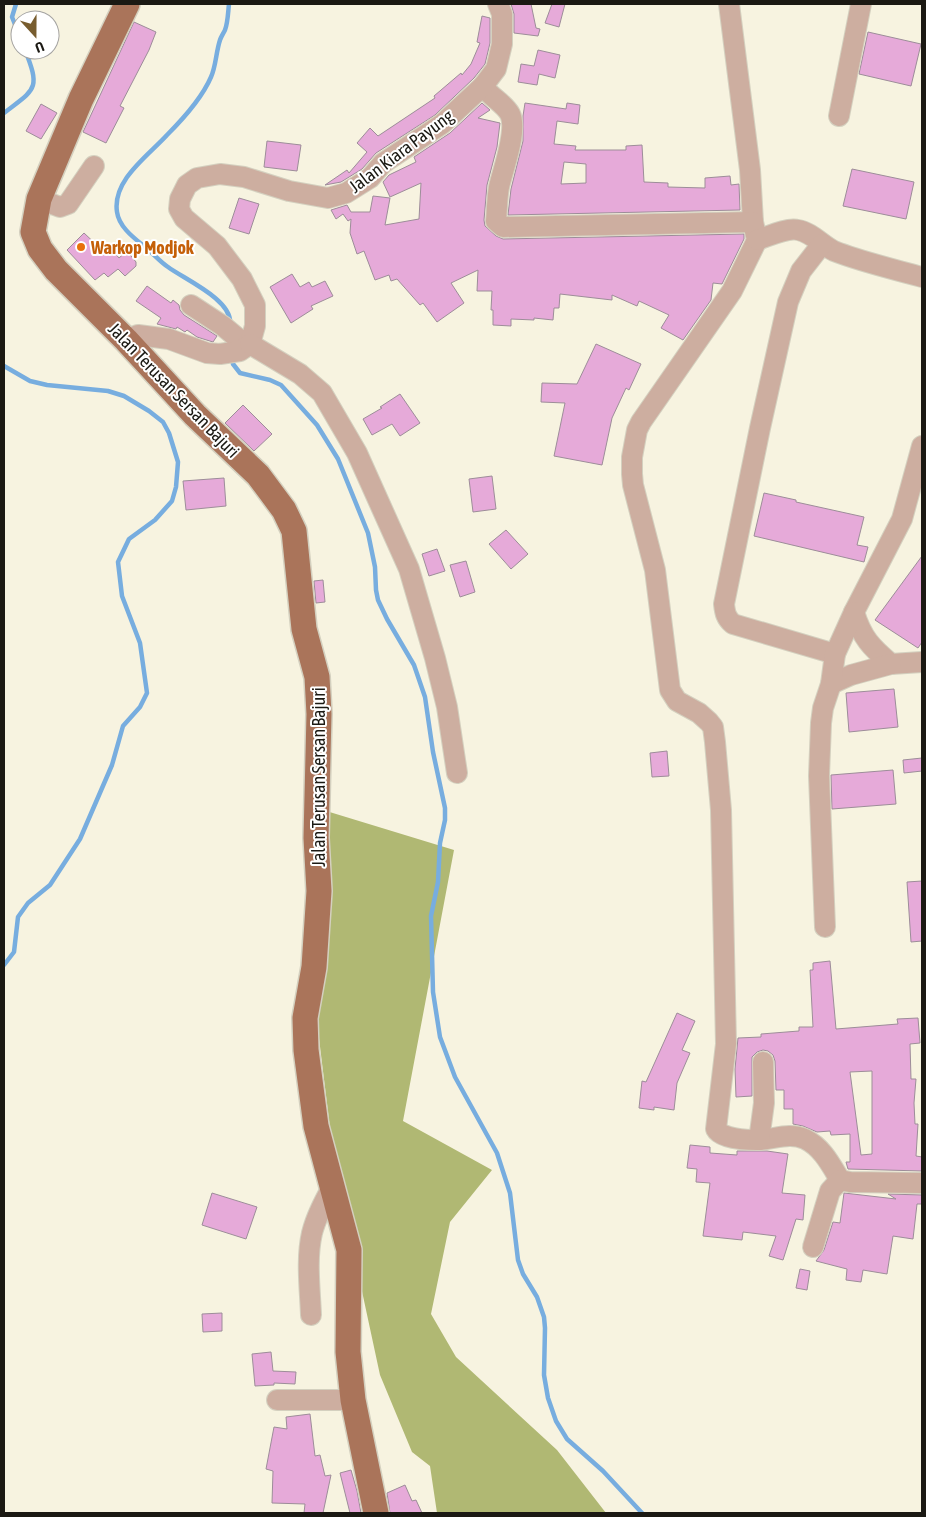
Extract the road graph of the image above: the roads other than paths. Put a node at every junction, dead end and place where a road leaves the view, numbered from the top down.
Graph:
1 (127, 4) edge
2 (498, 4) edge
3 (729, 4) edge
4 (861, 4) edge
5 (483, 86) junction
6 (839, 116) dead end
7 (94, 166) dead end
8 (39, 199) junction
9 (755, 231) junction
10 (822, 244) junction
11 (922, 277) edge
12 (191, 305) dead end
13 (126, 340) junction
14 (249, 345) junction
15 (922, 446) edge
16 (922, 511) edge
17 (902, 519) junction
18 (854, 612) junction
19 (835, 654) junction
20 (922, 662) edge
21 (890, 664) junction
22 (831, 684) junction
23 (457, 773) dead end
24 (825, 927) dead end
25 (763, 1062) dead end
26 (759, 1140) junction
27 (840, 1180) junction
28 (922, 1182) edge
29 (332, 1187) junction
30 (813, 1246) dead end
31 (311, 1315) dead end
32 (277, 1400) dead end
33 (353, 1400) junction
34 (376, 1513) edge

1 - 8 main road, Jalan Terusan Sersan Bajuri
2 - 5 street, Jalan Kiara Payung
3 - 9 street
4 - 6 street
5 - 9 street
5 - 14 street, Jalan Kiara Payung
7 - 8 street
8 - 13 main road, Jalan Terusan Sersan Bajuri
9 - 10 street
9 - 26 street
10 - 11 street
10 - 19 street
12 - 14 street
13 - 14 street
13 - 29 main road, Jalan Terusan Sersan Bajuri
14 - 23 street
15 - 17 street
16 - 17 street
17 - 18 street
18 - 19 street
18 - 21 street
19 - 22 street
20 - 21 street
21 - 22 street
22 - 24 street
25 - 26 street
26 - 27 street
27 - 28 street
27 - 30 street
29 - 31 street
29 - 33 main road, Jalan Terusan Sersan Bajuri
32 - 33 street
33 - 34 main road, Jalan Terusan Sersan Bajuri

